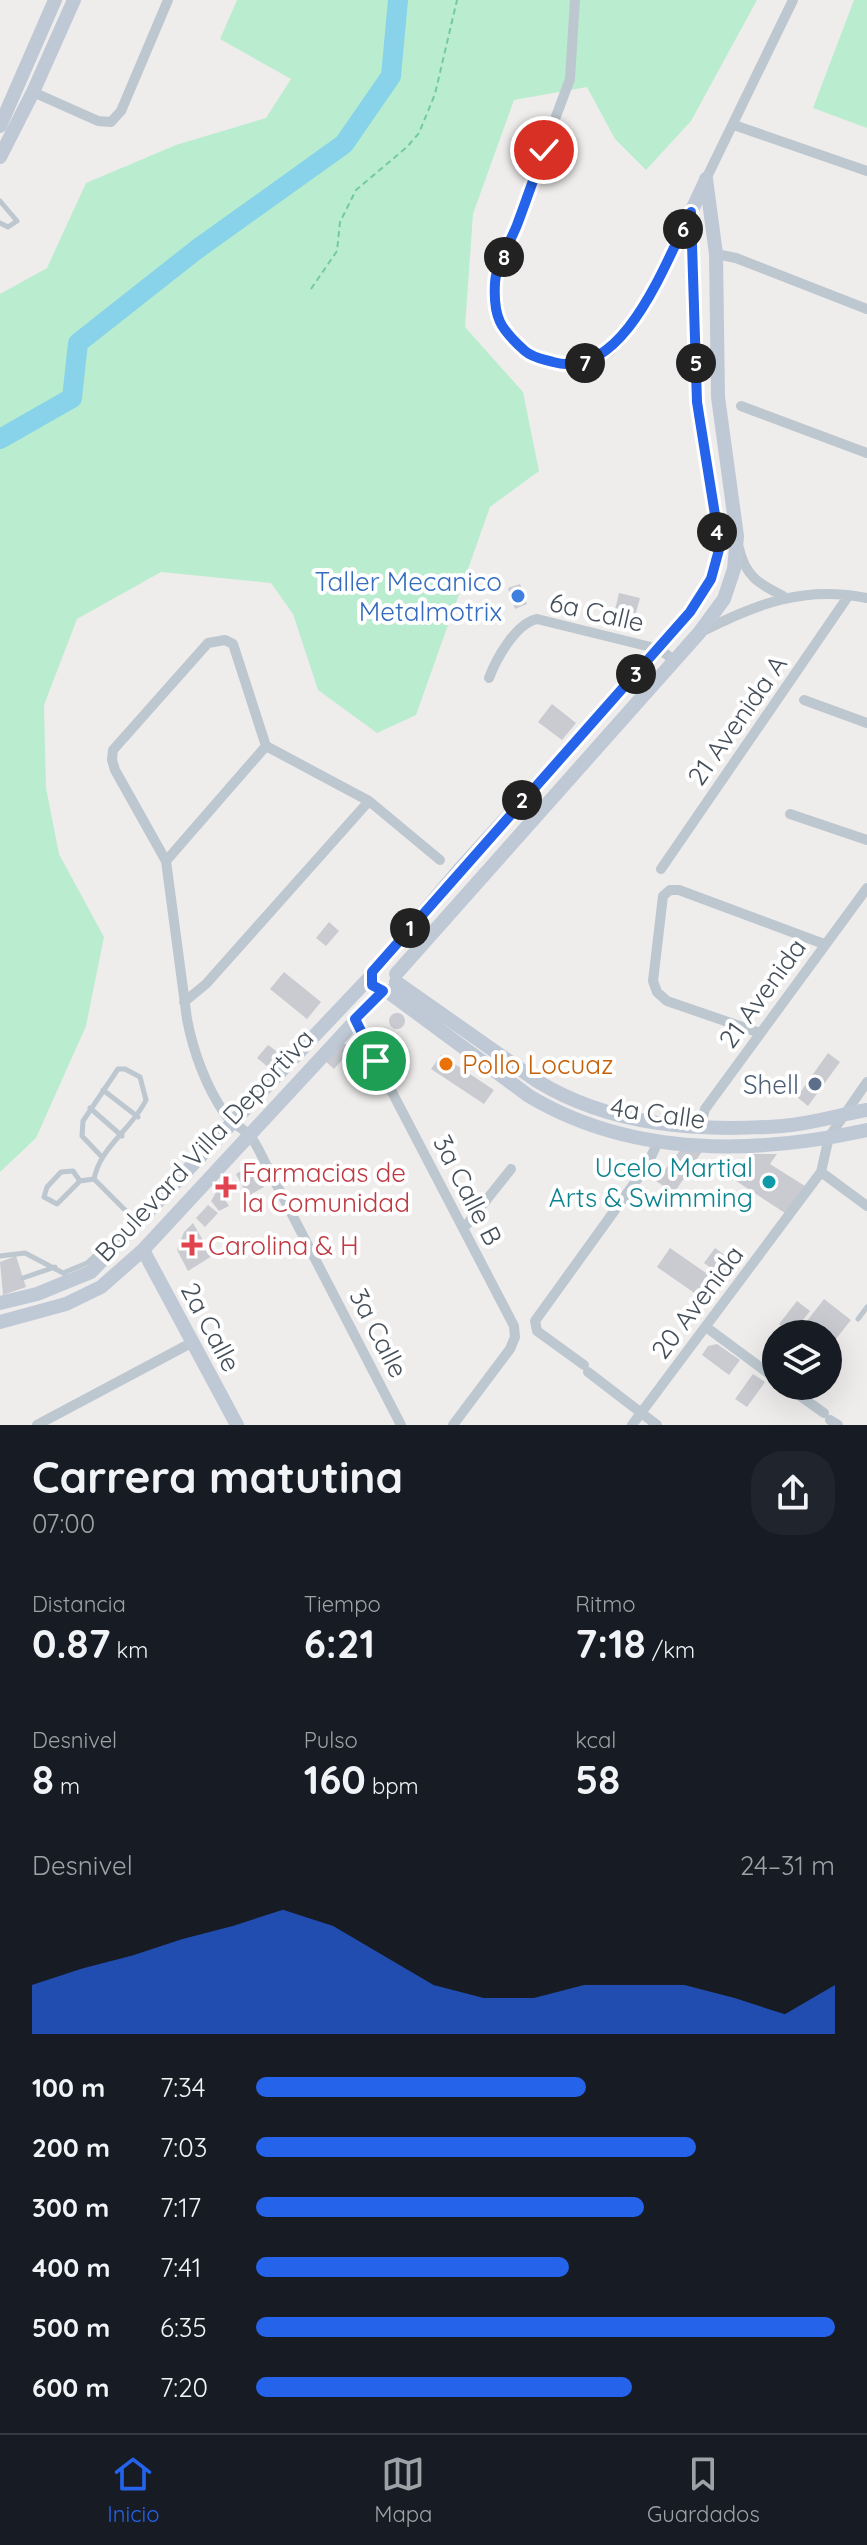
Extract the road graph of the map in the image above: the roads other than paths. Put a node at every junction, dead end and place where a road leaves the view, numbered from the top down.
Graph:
1 (55, 0) edge
2 (74, 0) edge
3 (168, 0) edge
4 (575, 0) edge
5 (793, 0) edge
6 (33, 92) junction
7 (734, 125) junction
8 (0, 126) edge
9 (0, 157) edge
10 (867, 171) edge
11 (706, 179) junction
12 (0, 201) edge
13 (691, 212) junction
14 (0, 223) edge
15 (716, 254) junction
16 (867, 309) edge
17 (718, 397) junction
18 (697, 402) junction
19 (741, 406) dead end
20 (867, 453) edge
21 (737, 536) junction
22 (849, 595) junction
23 (783, 596) junction
24 (867, 598) edge
25 (699, 633) junction
26 (659, 649) junction
27 (674, 660) junction
28 (489, 678) dead end
29 (804, 700) dead end
30 (867, 723) edge
31 (266, 746) junction
32 (369, 801) junction
33 (790, 814) dead end
34 (867, 840) edge
35 (440, 860) dead end
36 (166, 861) junction
37 (661, 869) dead end
38 (458, 871) junction
39 (472, 885) junction
40 (867, 888) edge
41 (824, 944) junction
42 (374, 971) junction
43 (390, 984) junction
44 (184, 1002) junction
45 (355, 1019) junction
46 (760, 1033) junction
47 (867, 1082) edge
48 (103, 1090) junction
49 (90, 1108) junction
50 (867, 1110) edge
51 (847, 1114) junction
52 (138, 1117) junction
53 (233, 1124) junction
54 (700, 1127) junction
55 (867, 1130) edge
56 (249, 1135) junction
57 (122, 1136) junction
58 (829, 1137) junction
59 (658, 1142) junction
60 (101, 1156) junction
61 (511, 1169) dead end
62 (821, 1172) junction
63 (94, 1179) junction
64 (80, 1181) junction
65 (867, 1206) edge
66 (136, 1222) junction
67 (464, 1228) junction
68 (143, 1250) junction
69 (0, 1256) edge
70 (55, 1267) junction
71 (68, 1276) junction
72 (23, 1278) dead end
73 (0, 1303) edge
74 (867, 1307) edge
75 (858, 1319) dead end
76 (0, 1322) edge
77 (706, 1327) junction
78 (191, 1343) junction
79 (762, 1369) edge
80 (805, 1400) edge
81 (641, 1412) junction
82 (830, 1419) edge
83 (37, 1425) edge
84 (237, 1425) edge
85 (401, 1425) edge
86 (453, 1425) edge
87 (632, 1425) edge
88 (657, 1425) edge

1 - 8 main road
2 - 6 main road
3 - 6 street
4 - 13 street
5 - 7 street
6 - 9 main road
7 - 10 street
7 - 11 street
11 - 13 main road
11 - 15 main road, Boulevard Villa Deportiva
12 - 14 lane
13 - 18 main road, Boulevard Villa Deportiva
15 - 16 street
15 - 17 main road, Boulevard Villa Deportiva
17 - 18 main road
17 - 21 main road, Boulevard Villa Deportiva
18 - 26 main road, Boulevard Villa Deportiva
19 - 20 street
21 - 23 street
21 - 25 main road, Boulevard Villa Deportiva
22 - 23 street
22 - 24 street
22 - 37 street, 21 Avenida A
23 - 25 street
25 - 27 main road, Boulevard Villa Deportiva
26 - 27 street, 6a Calle
26 - 28 street, 6a Calle
26 - 38 main road, Boulevard Villa Deportiva
27 - 39 main road, Boulevard Villa Deportiva
29 - 30 street
31 - 32 street
31 - 36 street
31 - 36 street
32 - 35 street
32 - 44 street
33 - 34 street
36 - 44 street
38 - 39 main road
38 - 42 main road, Boulevard Villa Deportiva
39 - 43 main road, Boulevard Villa Deportiva
40 - 41 street, 21 Avenida
41 - 46 street, 21 Avenida
41 - 46 street
42 - 43 main road
42 - 43 main road
42 - 53 main road, Boulevard Villa Deportiva
43 - 45 main road, Boulevard Villa Deportiva
43 - 54 main road, 4a Calle
43 - 59 main road, 4a Calle
44 - 53 street
45 - 56 main road, Boulevard Villa Deportiva
45 - 67 street, 3a Calle B
46 - 54 street, 21 Avenida
47 - 51 street, 20 Avenida
48 - 49 lane
48 - 52 lane
48 - 52 lane
49 - 57 lane
49 - 60 lane
50 - 51 main road, 4a Calle
51 - 54 main road, 4a Calle
51 - 58 street, 20 Avenida
52 - 57 lane
53 - 56 street
53 - 66 main road, Boulevard Villa Deportiva
55 - 58 main road, 4a Calle
56 - 68 main road, Boulevard Villa Deportiva
56 - 85 street, 3a Calle
57 - 60 lane
58 - 59 main road, 4a Calle
58 - 62 street, 20 Avenida
59 - 81 street
60 - 63 lane
61 - 67 street
62 - 65 street
62 - 77 street, 20 Avenida
63 - 64 lane
63 - 66 lane
64 - 64 lane
66 - 71 main road, Boulevard Villa Deportiva
67 - 86 street, 3a Calle B
68 - 76 main road, Boulevard Villa Deportiva
68 - 78 main road, 2a Calle
69 - 70 lane
70 - 71 lane
70 - 72 lane
71 - 73 main road, Boulevard Villa Deportiva
74 - 75 lane
77 - 79 street
77 - 81 street, 20 Avenida
78 - 83 street
78 - 84 main road, 2a Calle
80 - 82 street
81 - 87 street, 20 Avenida
81 - 88 street

